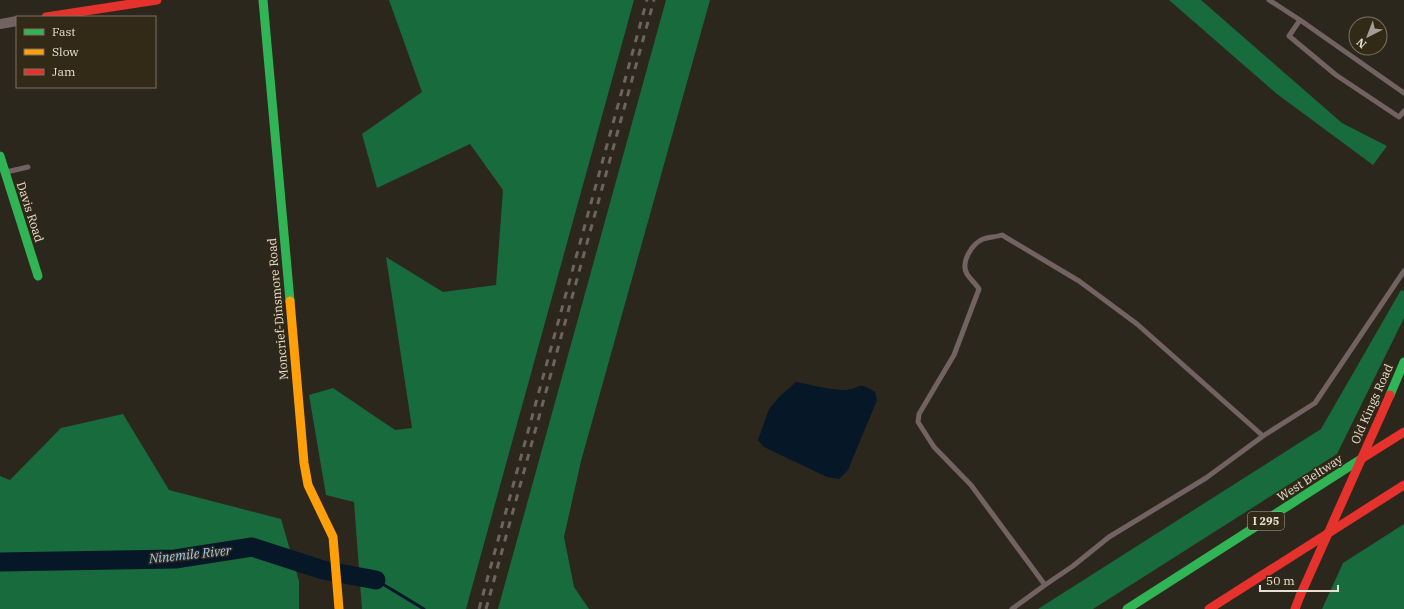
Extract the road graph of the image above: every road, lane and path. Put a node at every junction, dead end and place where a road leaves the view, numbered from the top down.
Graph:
1 (157, 0) edge
2 (263, 0) edge
3 (1268, 0) edge
4 (53, 16) edge
5 (1300, 20) junction
6 (16, 21) edge
7 (0, 24) edge
8 (1404, 93) edge
9 (1404, 111) edge
10 (0, 156) edge
11 (28, 167) dead end
12 (5, 172) junction
13 (1404, 271) edge
14 (38, 276) dead end
15 (1404, 362) edge
16 (1404, 432) edge
17 (1263, 436) junction
18 (1404, 484) edge
19 (1045, 585) junction
20 (339, 605) edge
21 (1012, 609) edge
22 (1127, 609) edge
23 (1209, 609) edge
24 (1295, 609) edge

1 - 4 main road
2 - 20 main road, Moncrief-Dinsmore Road
3 - 5 lane
5 - 8 lane
5 - 9 lane
6 - 7 street
10 - 12 main road, Davis Road
11 - 12 lane
12 - 14 main road, Davis Road
13 - 17 lane
15 - 24 main road, Old Kings Road, bridge
16 - 22 main road, West Beltway / I 295
17 - 19 lane
17 - 19 lane
18 - 23 main road
19 - 21 lane

